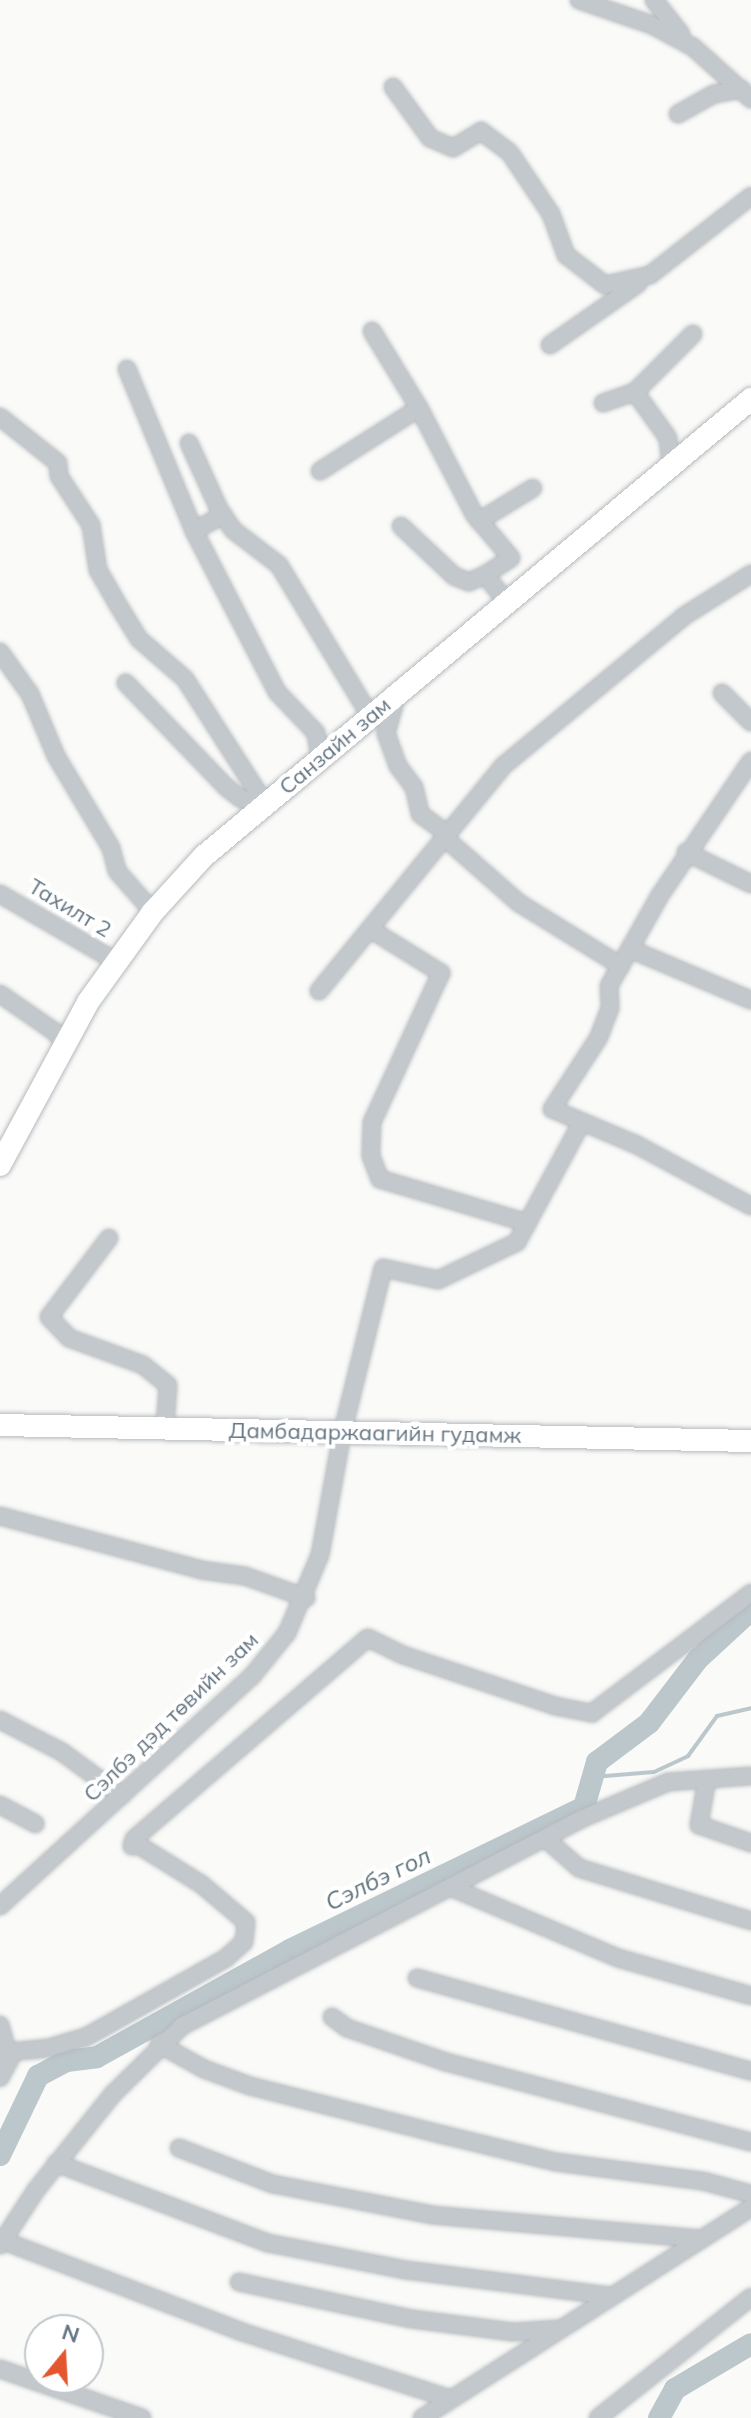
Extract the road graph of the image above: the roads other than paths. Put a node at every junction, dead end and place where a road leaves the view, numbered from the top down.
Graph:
1 (579, 0) edge
2 (654, 0) edge
3 (693, 47) junction
4 (393, 87) dead end
5 (746, 94) edge
6 (678, 114) dead end
7 (751, 196) edge
8 (650, 275) junction
9 (372, 331) dead end
10 (693, 334) dead end
11 (550, 345) dead end
12 (127, 369) dead end
13 (635, 392) junction
14 (750, 400) edge
15 (603, 403) dead end
16 (419, 408) junction
17 (0, 417) edge
18 (189, 443) dead end
19 (671, 464) junction
20 (320, 471) dead end
21 (533, 488) dead end
22 (223, 515) junction
23 (479, 521) junction
24 (401, 526) dead end
25 (194, 531) junction
26 (751, 574) edge
27 (485, 575) junction
28 (506, 601) junction
29 (0, 652) edge
30 (126, 683) dead end
31 (398, 693) junction
32 (722, 693) dead end
33 (370, 716) junction
34 (751, 722) edge
35 (320, 759) junction
36 (751, 761) edge
37 (266, 805) junction
38 (447, 836) junction
39 (686, 852) junction
40 (751, 884) edge
41 (0, 894) edge
42 (153, 912) junction
43 (370, 929) junction
44 (630, 949) junction
45 (117, 962) junction
46 (621, 966) junction
47 (319, 991) dead end
48 (0, 994) edge
49 (751, 1000) edge
50 (65, 1045) junction
51 (582, 1122) junction
52 (0, 1165) edge
53 (751, 1206) edge
54 (528, 1223) junction
55 (109, 1238) dead end
56 (0, 1425) edge
57 (165, 1428) junction
58 (342, 1434) junction
59 (751, 1441) edge
60 (0, 1516) edge
61 (751, 1593) edge
62 (306, 1598) junction
63 (0, 1720) edge
64 (751, 1776) edge
65 (707, 1779) junction
66 (122, 1796) junction
67 (0, 1805) edge
68 (35, 1824) dead end
69 (547, 1840) junction
70 (751, 1843) edge
71 (450, 1887) junction
72 (0, 1906) edge
73 (751, 1921) edge
74 (417, 1978) dead end
75 (751, 1996) edge
76 (332, 2017) dead end
77 (0, 2025) edge
78 (159, 2044) junction
79 (9, 2052) junction
80 (751, 2071) edge
81 (0, 2078) edge
82 (751, 2142) edge
83 (179, 2148) dead end
84 (56, 2163) junction
85 (751, 2194) edge
86 (751, 2208) edge
87 (702, 2239) junction
88 (2, 2243) edge
89 (239, 2282) dead end
90 (612, 2296) junction
91 (751, 2297) edge
92 (561, 2329) junction
93 (0, 2369) edge
94 (451, 2399) junction
95 (142, 2418) edge
96 (422, 2418) edge
97 (598, 2418) edge

1 - 3 street
2 - 3 street
3 - 5 street
4 - 8 street
5 - 6 street
7 - 8 street
8 - 11 street
9 - 16 street
10 - 13 street
12 - 25 street
13 - 15 street
13 - 19 street
14 - 19 main road, Санзайн зам
16 - 20 street
16 - 23 street
17 - 37 street
18 - 22 street
19 - 28 main road, Санзайн зам
21 - 23 street
22 - 25 street
22 - 33 street
23 - 27 street
24 - 27 street
25 - 35 street
26 - 38 street
27 - 28 street
28 - 31 main road, Санзайн зам
29 - 42 street
30 - 37 street
31 - 33 main road, Санзайн зам
31 - 38 street
32 - 34 street
33 - 35 main road, Санзайн зам
35 - 37 main road, Санзайн зам
36 - 39 street
37 - 42 main road, Санзайн зам
38 - 43 street
38 - 46 street
39 - 40 street
39 - 44 street
41 - 45 street, Тахилт 2
42 - 45 main road, Санзайн зам
43 - 47 street
43 - 54 street
44 - 46 street
44 - 49 street
45 - 50 main road, Санзайн зам
46 - 51 street
48 - 50 street
50 - 52 main road, Санзайн зам
51 - 53 street
51 - 54 street
54 - 58 street, Сэлбэ дэд төвийн зам
55 - 57 street
56 - 57 main road, Дамбадаржаагийн гудамж
57 - 58 main road, Дамбадаржаагийн гудамж
58 - 59 main road, Дамбадаржаагийн гудамж
58 - 62 street, Сэлбэ дэд төвийн зам
60 - 62 street
61 - 79 street
62 - 66 street, Сэлбэ дэд төвийн зам
63 - 66 street
64 - 65 street
65 - 69 street
65 - 70 street
66 - 72 street, Сэлбэ дэд төвийн зам
67 - 68 street
69 - 71 street
69 - 73 street
71 - 75 street
71 - 78 street
74 - 80 street
76 - 82 street
77 - 79 street
78 - 84 street
78 - 85 street
79 - 81 street
83 - 87 street
84 - 88 street
84 - 90 street
86 - 87 street
87 - 90 street
88 - 94 street
89 - 92 street
90 - 92 street
91 - 97 street
92 - 94 street
93 - 95 street
94 - 96 street

